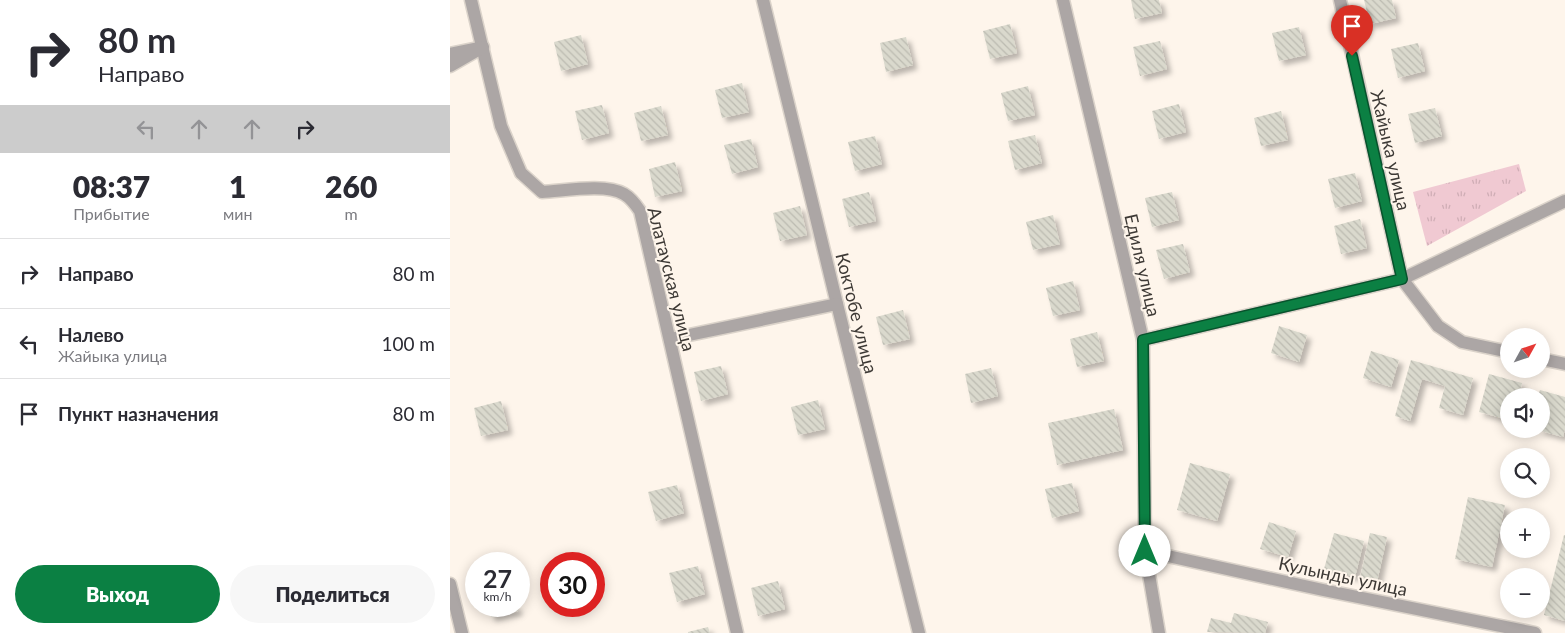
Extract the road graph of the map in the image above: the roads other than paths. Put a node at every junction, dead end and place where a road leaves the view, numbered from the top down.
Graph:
1 (471, 0) edge
2 (764, 0) edge
3 (1062, 0) edge
4 (1340, 0) edge
5 (483, 48) junction
6 (450, 54) edge
7 (450, 66) edge
8 (1565, 201) edge
9 (1402, 279) junction
10 (836, 304) junction
11 (670, 339) junction
12 (1143, 340) junction
13 (1500, 350) edge
14 (1550, 361) edge
15 (1565, 364) edge
16 (1145, 551) junction
17 (450, 584) edge
18 (462, 633) edge
19 (738, 633) edge
20 (919, 633) edge
21 (1159, 633) edge
22 (1535, 633) edge

1 - 5 street, Алатауская улица
2 - 10 street, Коктобе улица
3 - 12 street, Едиля улица
4 - 9 street, Жайыка улица
5 - 6 street
5 - 7 street
5 - 11 street, Алатауская улица
8 - 9 street
9 - 12 street
9 - 13 street
10 - 11 street
10 - 20 street, Коктобе улица
11 - 19 street, Алатауская улица
12 - 16 street, Едиля улица
14 - 15 street
16 - 21 street, Едиля улица
16 - 22 street, Кулынды улица
17 - 18 street

